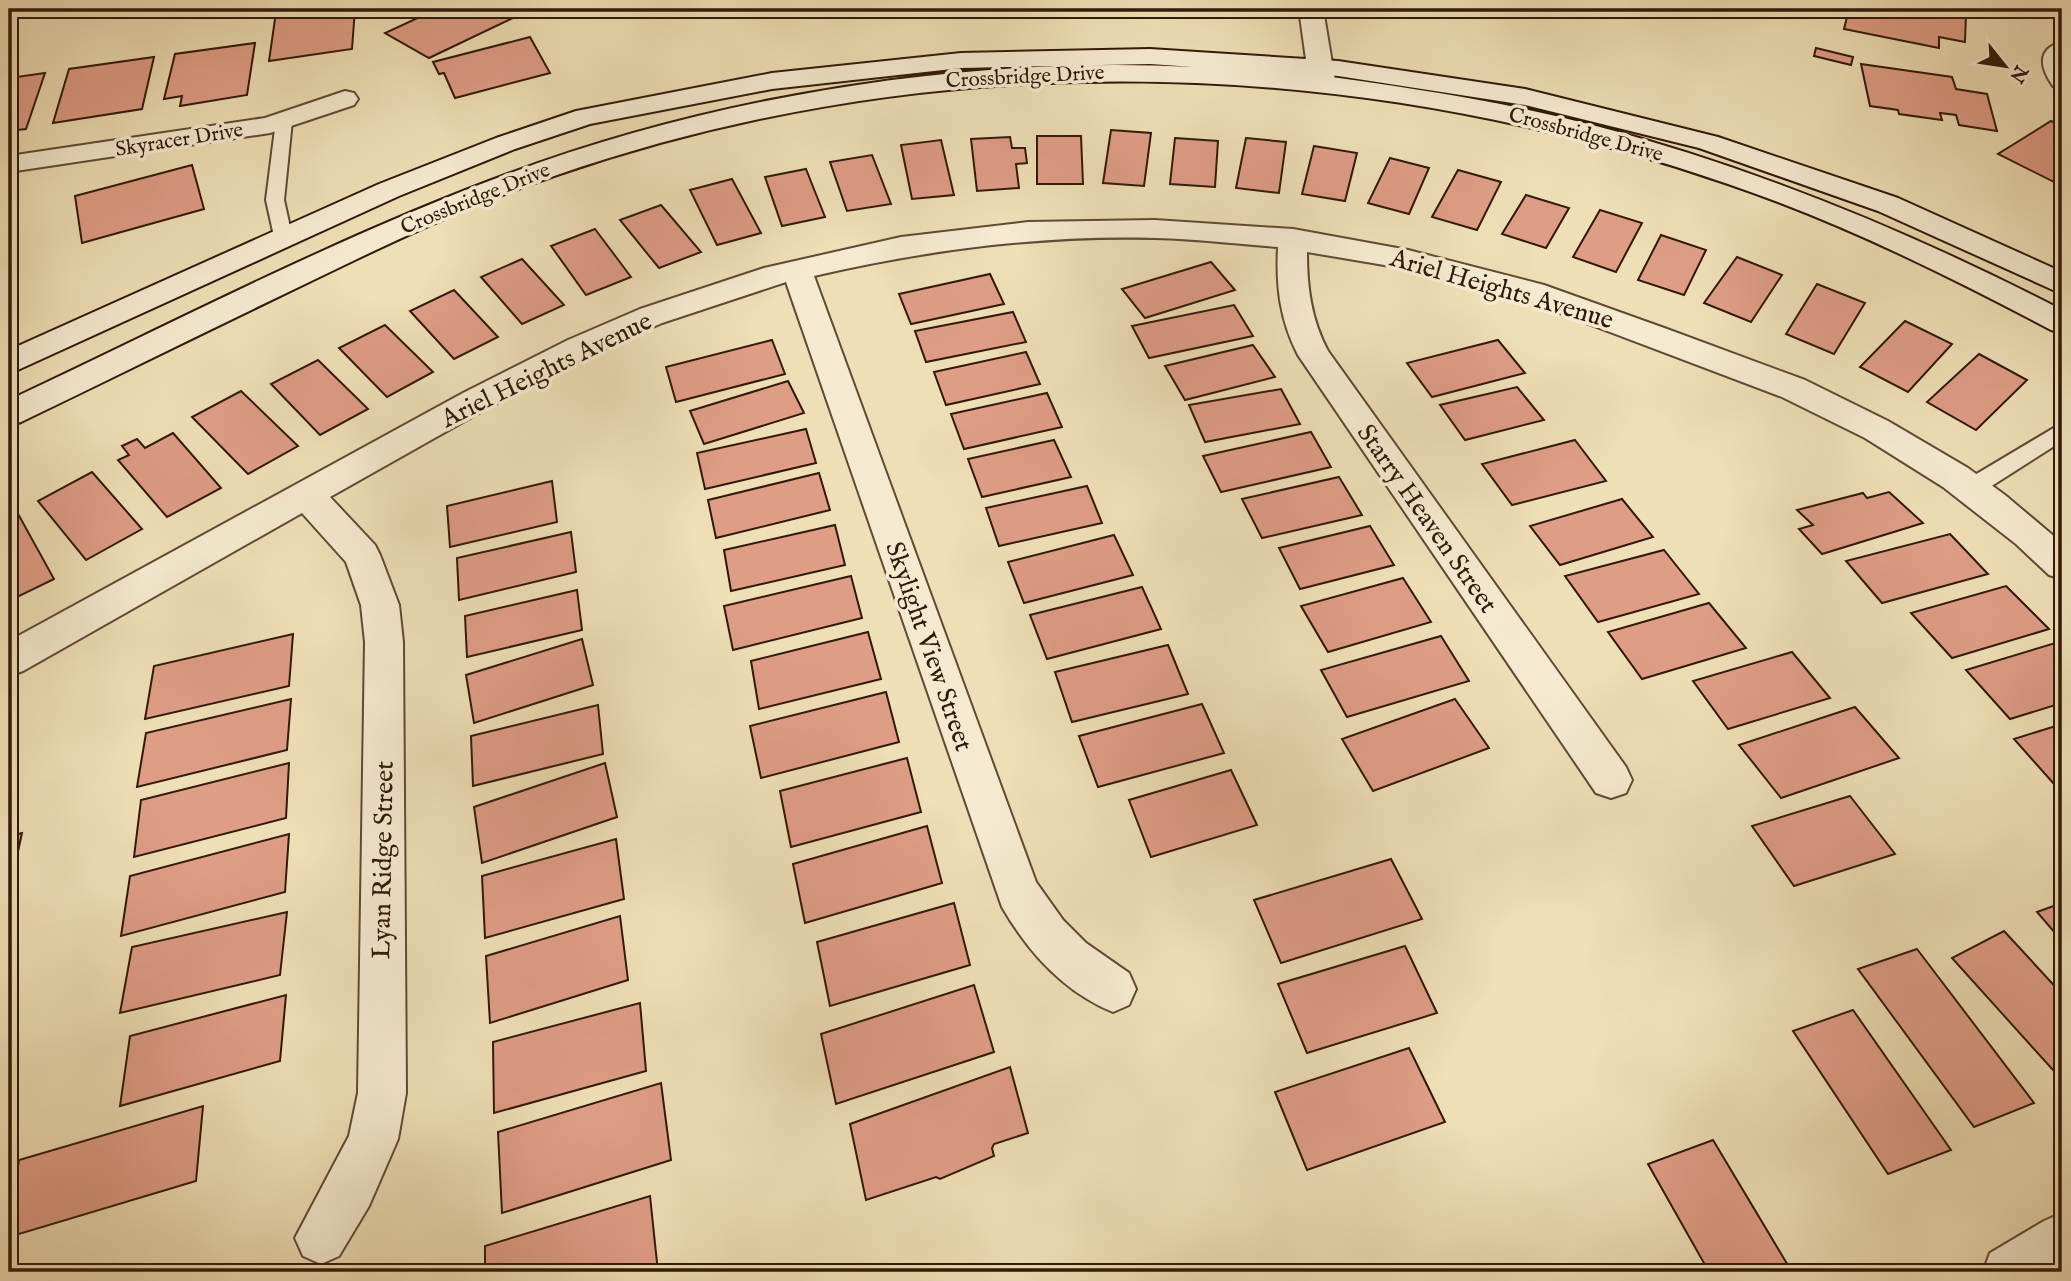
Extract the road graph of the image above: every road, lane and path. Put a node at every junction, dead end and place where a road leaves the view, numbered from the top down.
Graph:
1 (1311, 9) edge
2 (2062, 50) edge
3 (1319, 53) junction
4 (2060, 78) edge
5 (1322, 81) junction
6 (345, 99) dead end
7 (284, 121) junction
8 (9, 164) edge
9 (283, 236) junction
10 (1293, 239) junction
11 (797, 269) junction
12 (2062, 284) edge
13 (2062, 323) edge
14 (9, 363) edge
15 (9, 414) edge
16 (2062, 431) edge
17 (1971, 488) junction
18 (306, 494) junction
19 (2062, 565) edge
20 (9, 660) edge
21 (1611, 780) dead end
22 (1113, 989) dead end
23 (321, 1238) dead end
24 (2062, 1239) edge
25 (2009, 1272) edge

1 - 3 street
2 - 4 street
3 - 5 street
3 - 9 street, Crossbridge Drive
3 - 12 street, Crossbridge Drive
5 - 13 street, Crossbridge Drive
5 - 15 street, Crossbridge Drive
6 - 7 street, Skyracer Drive
7 - 8 street, Skyracer Drive
7 - 9 lane
9 - 14 street, Crossbridge Drive
10 - 11 street, Ariel Heights Avenue
10 - 17 street, Ariel Heights Avenue
10 - 21 street, Starry Heaven Street
11 - 18 street, Ariel Heights Avenue
11 - 22 street, Skylight View Street
16 - 17 lane
17 - 19 street, Ariel Heights Avenue
18 - 20 street, Ariel Heights Avenue
18 - 23 street, Lyan Ridge Street
24 - 25 street

